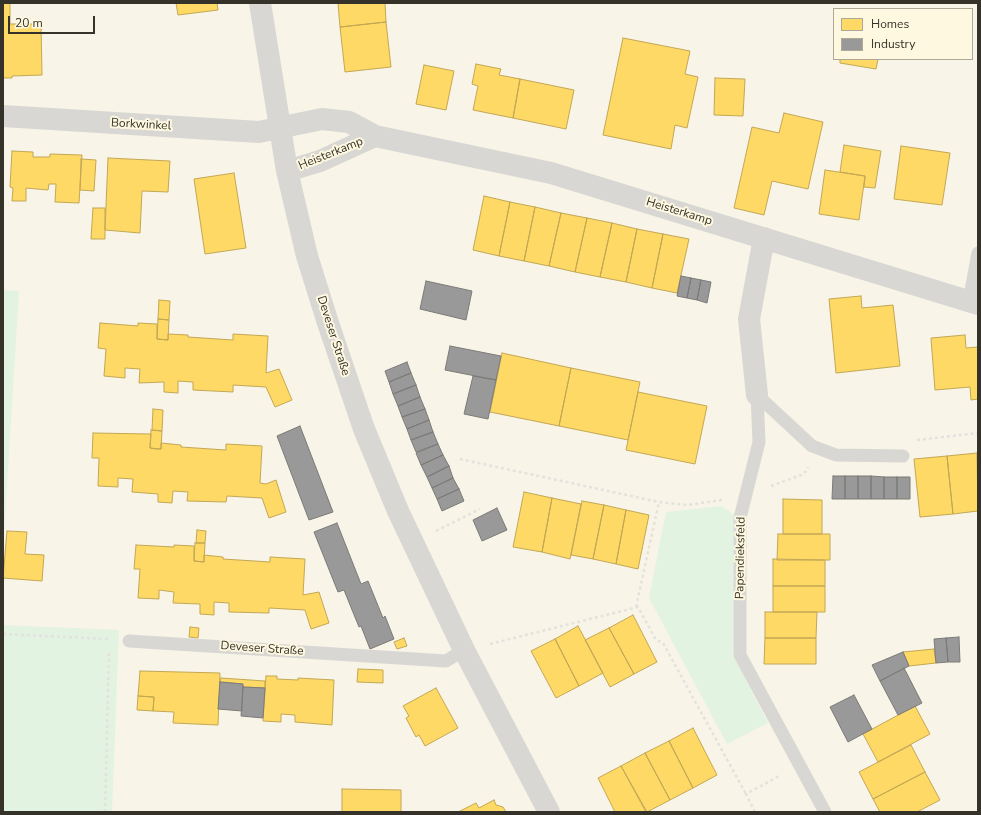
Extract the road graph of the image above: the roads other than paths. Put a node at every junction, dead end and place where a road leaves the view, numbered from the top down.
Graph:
1 (260, 3) edge
2 (3, 116) edge
3 (279, 127) junction
4 (375, 136) junction
5 (287, 171) junction
6 (764, 238) junction
7 (978, 253) edge
8 (973, 302) edge
9 (757, 395) junction
10 (903, 456) road end
11 (129, 641) dead end
12 (464, 650) junction
13 (549, 812) edge
14 (825, 812) edge

1 - 3 street, Deveser Straße
2 - 3 street, Borkwinkel
3 - 4 street, Heisterkamp
3 - 5 street, Deveser Straße
4 - 5 street, Heisterkamp
4 - 6 street, Heisterkamp
5 - 12 street, Deveser Straße
6 - 8 street, Heisterkamp
6 - 9 street, Papendieksfeld
7 - 8 lane
9 - 10 lane
9 - 14 lane, Papendieksfeld
11 - 12 lane, Deveser Straße
12 - 13 street, Deveser Straße

